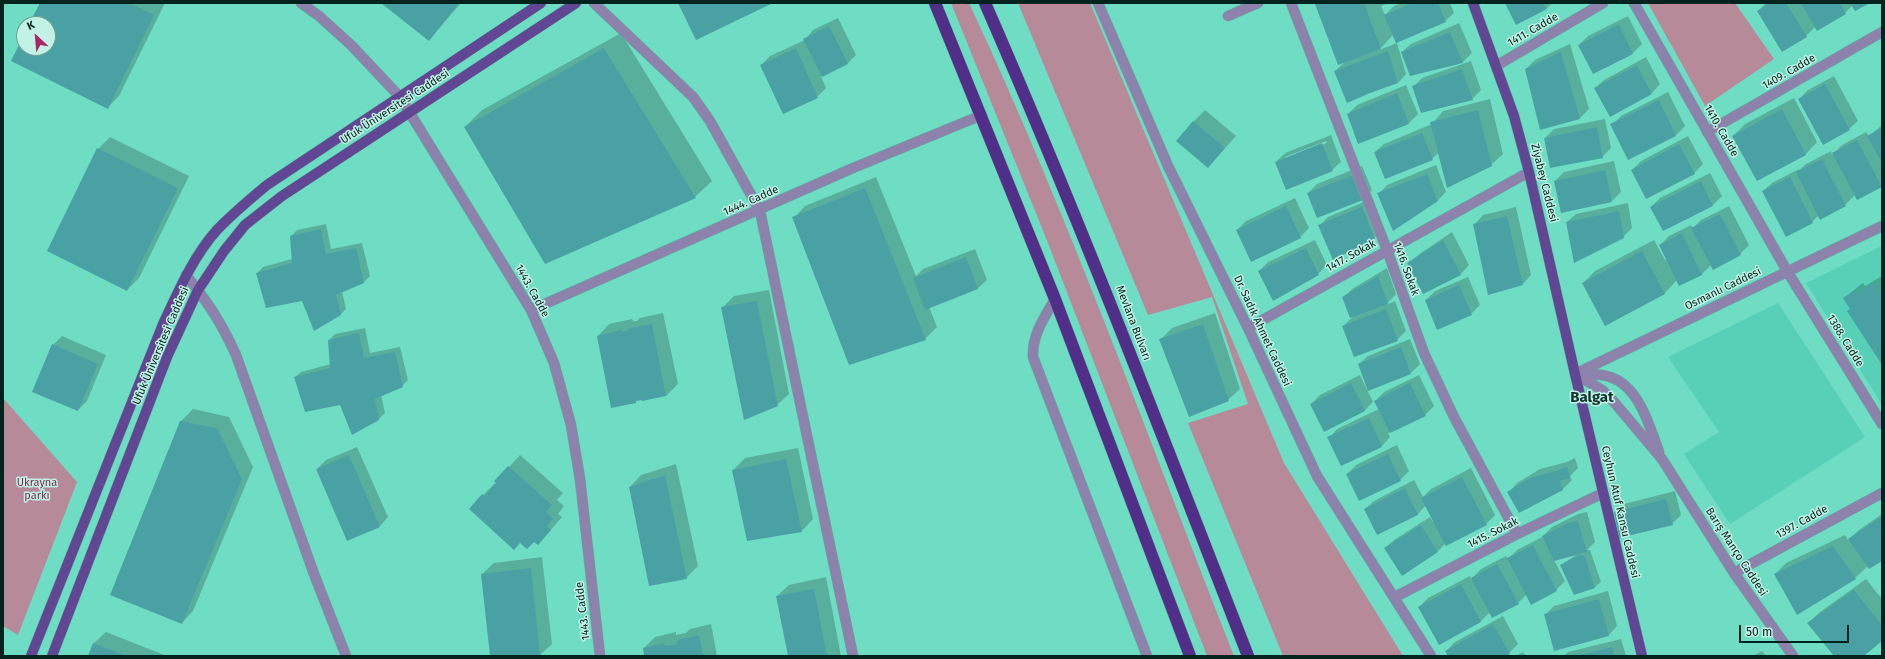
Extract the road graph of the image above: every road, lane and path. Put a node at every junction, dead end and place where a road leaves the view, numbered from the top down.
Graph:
1 (301, 3) edge
2 (541, 3) edge
3 (576, 3) edge
4 (594, 3) edge
5 (935, 3) edge
6 (985, 3) edge
7 (1098, 3) edge
8 (1258, 3) edge
9 (1291, 3) edge
10 (1473, 3) edge
11 (1603, 3) edge
12 (1634, 3) edge
13 (1228, 16) dead end
14 (1882, 32) edge
15 (1496, 66) junction
16 (400, 96) junction
17 (409, 112) junction
18 (982, 115) junction
19 (1707, 132) junction
20 (1529, 172) junction
21 (760, 211) junction
22 (1882, 226) edge
23 (1387, 250) junction
24 (1787, 271) junction
25 (186, 275) junction
26 (198, 290) junction
27 (1055, 299) junction
28 (531, 310) junction
29 (1248, 328) junction
30 (1575, 374) junction
31 (1882, 424) edge
32 (1662, 458) junction
33 (1603, 493) junction
34 (1882, 493) edge
35 (1517, 534) junction
36 (1734, 573) junction
37 (1395, 597) junction
38 (31, 656) edge
39 (52, 656) edge
40 (346, 656) edge
41 (600, 656) edge
42 (853, 656) edge
43 (1147, 656) edge
44 (1190, 656) edge
45 (1248, 656) edge
46 (1431, 656) edge
47 (1642, 656) edge
48 (1793, 656) edge

1 - 16 street, 1443. Cadde
2 - 16 main road, Ufuk Üniversitesi Caddesi
3 - 17 main road, Ufuk Üniversitesi Caddesi
4 - 21 street
5 - 18 highway
6 - 45 highway, Mevlana Bulvarı
7 - 29 street, Dr. Sadık Ahmet Caddesi
8 - 13 street
9 - 23 street, 1416. Sokak
10 - 15 main road, Ziyabey Caddesi
11 - 15 street, 1411. Cadde
12 - 19 street, 1410. Cadde
14 - 19 street, 1409. Cadde
15 - 20 main road, Ziyabey Caddesi
16 - 17 street, 1443. Cadde
16 - 25 main road, Ufuk Üniversitesi Caddesi
17 - 26 main road, Ufuk Üniversitesi Caddesi
17 - 28 street, 1443. Cadde
18 - 21 street, 1444. Cadde
18 - 27 highway
19 - 24 street, 1410. Cadde
20 - 23 street, 1417. Sokak
20 - 30 main road, Ziyabey Caddesi
21 - 28 street, 1444. Cadde
21 - 42 street
22 - 24 street, Osmanlı Caddesi
23 - 29 street, 1417. Sokak
23 - 35 street, 1416. Sokak
24 - 30 street, Osmanlı Caddesi
24 - 31 street, 1388. Cadde
25 - 26 street
25 - 38 main road, Ufuk Üniversitesi Caddesi
26 - 39 main road, Ufuk Üniversitesi Caddesi
26 - 40 street
27 - 43 street
27 - 44 highway
28 - 41 street, 1443. Cadde
29 - 37 street, Dr. Sadık Ahmet Caddesi
30 - 32 street, Barış Manço Caddesi
30 - 32 street, Barış Manço Caddesi
30 - 33 main road, Ceyhun Atuf Kansu Caddesi
32 - 36 street, Barış Manço Caddesi
33 - 35 street, 1415. Sokak
33 - 47 main road, Ceyhun Atuf Kansu Caddesi
34 - 36 street, 1397. Cadde
35 - 37 street, 1415. Sokak
36 - 48 street, Barış Manço Caddesi
37 - 46 street, Dr. Sadık Ahmet Caddesi

